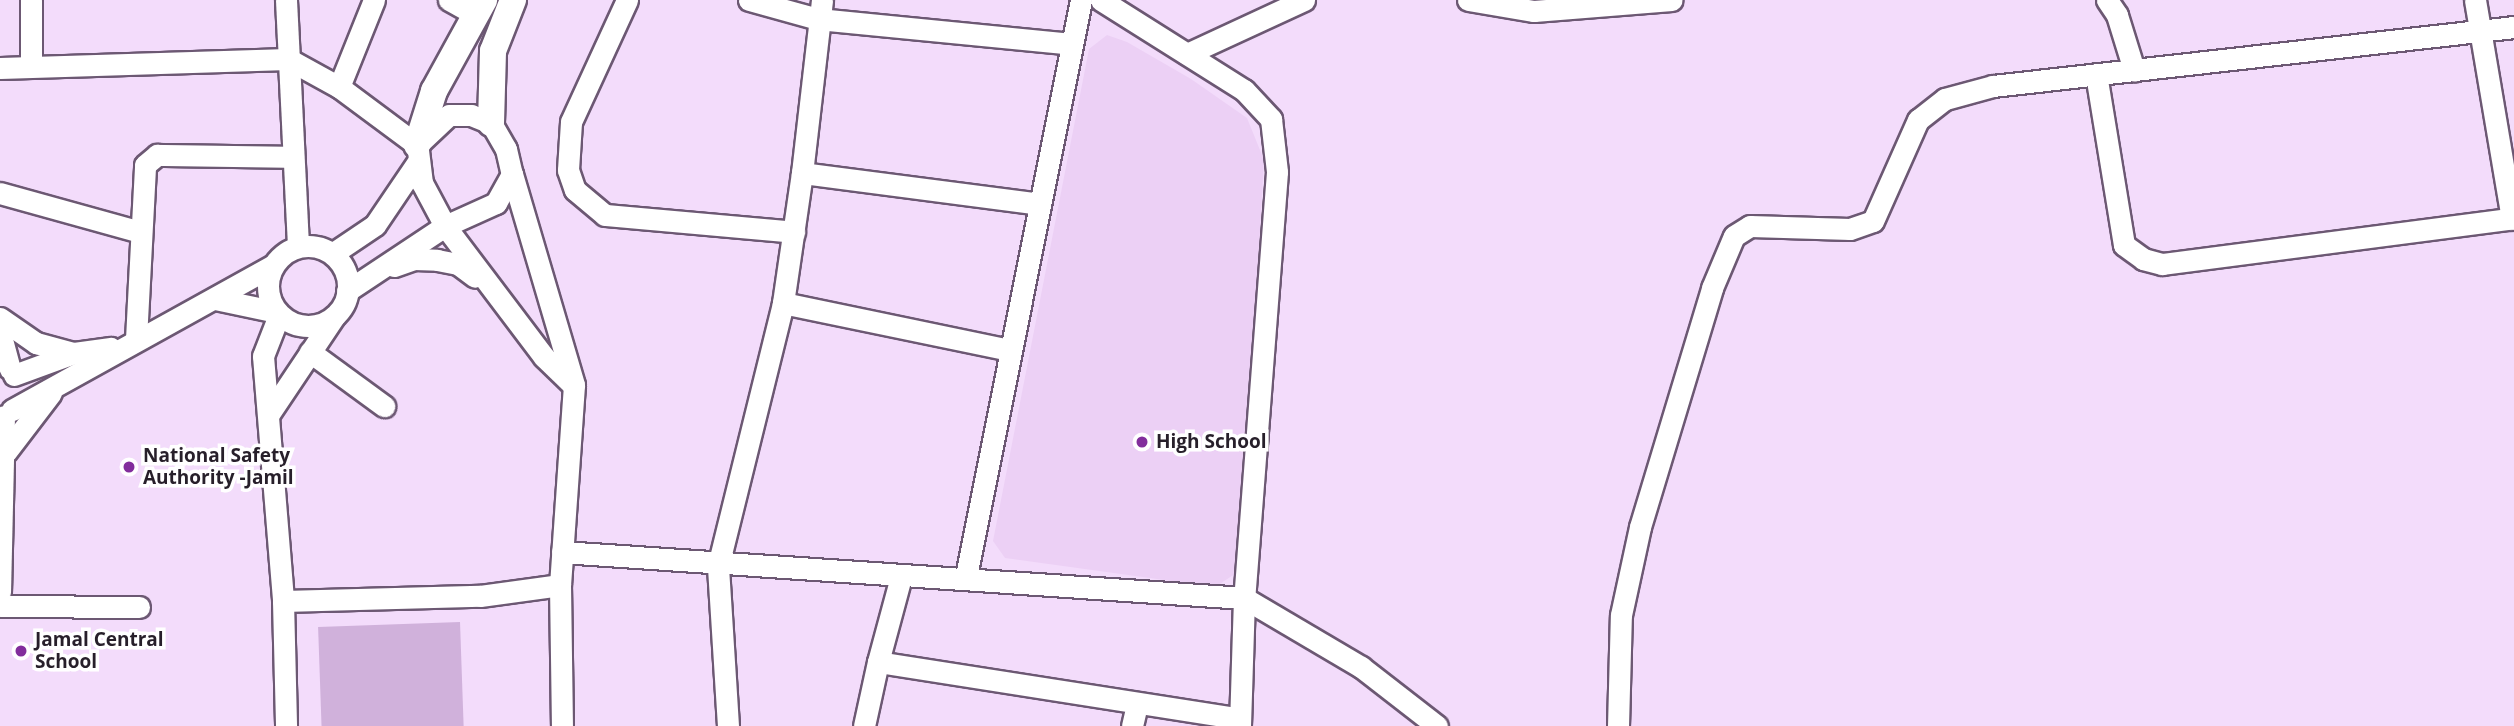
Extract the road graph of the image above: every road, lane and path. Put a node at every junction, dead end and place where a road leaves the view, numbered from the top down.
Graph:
1 (31, 0) edge
2 (286, 0) edge
3 (374, 0) edge
4 (449, 0) edge
5 (513, 0) edge
6 (627, 0) edge
7 (749, 0) edge
8 (1081, 0) edge
9 (1101, 0) edge
10 (1304, 0) edge
11 (1468, 0) edge
12 (1672, 0) edge
13 (2107, 0) edge
14 (2475, 0) edge
15 (479, 7) edge
16 (820, 9) edge
17 (2514, 27) edge
18 (2480, 31) junction
19 (1072, 44) junction
20 (1187, 54) junction
21 (288, 60) junction
22 (31, 66) junction
23 (0, 68) edge
24 (2134, 70) junction
25 (2096, 74) junction
26 (339, 87) junction
27 (491, 123) junction
28 (417, 154) junction
29 (292, 157) junction
30 (802, 173) junction
31 (512, 174) junction
32 (0, 193) edge
33 (1040, 204) junction
34 (2513, 218) edge
35 (445, 226) junction
36 (141, 232) junction
37 (793, 232) junction
38 (298, 246) junction
39 (332, 254) junction
40 (272, 266) junction
41 (379, 272) junction
42 (348, 291) junction
43 (495, 293) junction
44 (215, 299) junction
45 (783, 303) junction
46 (278, 313) junction
47 (334, 316) junction
48 (0, 318) edge
49 (0, 332) edge
50 (128, 343) junction
51 (1010, 349) junction
52 (310, 352) junction
53 (74, 353) junction
54 (8, 369) edge
55 (58, 385) junction
56 (574, 386) junction
57 (384, 406) dead end
58 (270, 414) junction
59 (5, 415) edge
60 (6, 452) junction
61 (562, 552) junction
62 (718, 566) junction
63 (966, 576) junction
64 (901, 578) junction
65 (560, 585) junction
66 (0, 593) edge
67 (1244, 598) junction
68 (283, 601) junction
69 (0, 606) edge
70 (139, 607) dead end
71 (878, 662) junction
72 (1138, 704) junction
73 (1240, 723) edge
74 (286, 726) edge
75 (562, 726) edge
76 (728, 726) edge
77 (864, 726) edge
78 (1132, 726) edge
79 (1437, 726) edge
80 (1618, 726) edge

1 - 22 street
2 - 21 street
3 - 26 street
4 - 15 street
5 - 27 main road
6 - 37 street
7 - 16 street
8 - 19 street
9 - 20 street
10 - 20 street
11 - 12 street
13 - 24 street
14 - 18 street
15 - 28 main road
16 - 19 street
16 - 30 street
17 - 18 street
18 - 24 street
18 - 34 street
19 - 33 street
20 - 67 street
21 - 22 street
21 - 26 street
21 - 29 street
22 - 23 street
24 - 25 street
25 - 34 street
25 - 80 street
26 - 28 street
27 - 28 street
27 - 31 street
28 - 35 street
28 - 39 street
29 - 36 street
29 - 38 street
30 - 33 street
30 - 37 street
31 - 35 street
31 - 56 street
32 - 36 street
33 - 51 street
35 - 41 street
35 - 43 street
36 - 50 street
37 - 45 street
38 - 39 street
38 - 40 street
39 - 42 street
40 - 44 street
40 - 46 street
41 - 42 street
41 - 43 street
42 - 47 street
43 - 56 street
44 - 46 street
44 - 50 street
45 - 51 street
45 - 62 street
46 - 47 street
46 - 58 street
47 - 52 street
48 - 53 street
49 - 54 street
50 - 53 street
50 - 55 street
51 - 63 street
52 - 57 street
52 - 58 street
53 - 54 street
54 - 59 street
55 - 59 street
55 - 60 street
56 - 61 street
58 - 68 street
59 - 60 street
60 - 66 street
61 - 62 street
61 - 65 street
62 - 64 street
62 - 76 street
63 - 64 street
63 - 67 street
64 - 71 street
65 - 68 street
65 - 75 street
67 - 73 street
67 - 79 street
68 - 74 street
69 - 70 street
71 - 72 street
71 - 77 street
72 - 73 street
72 - 78 street

